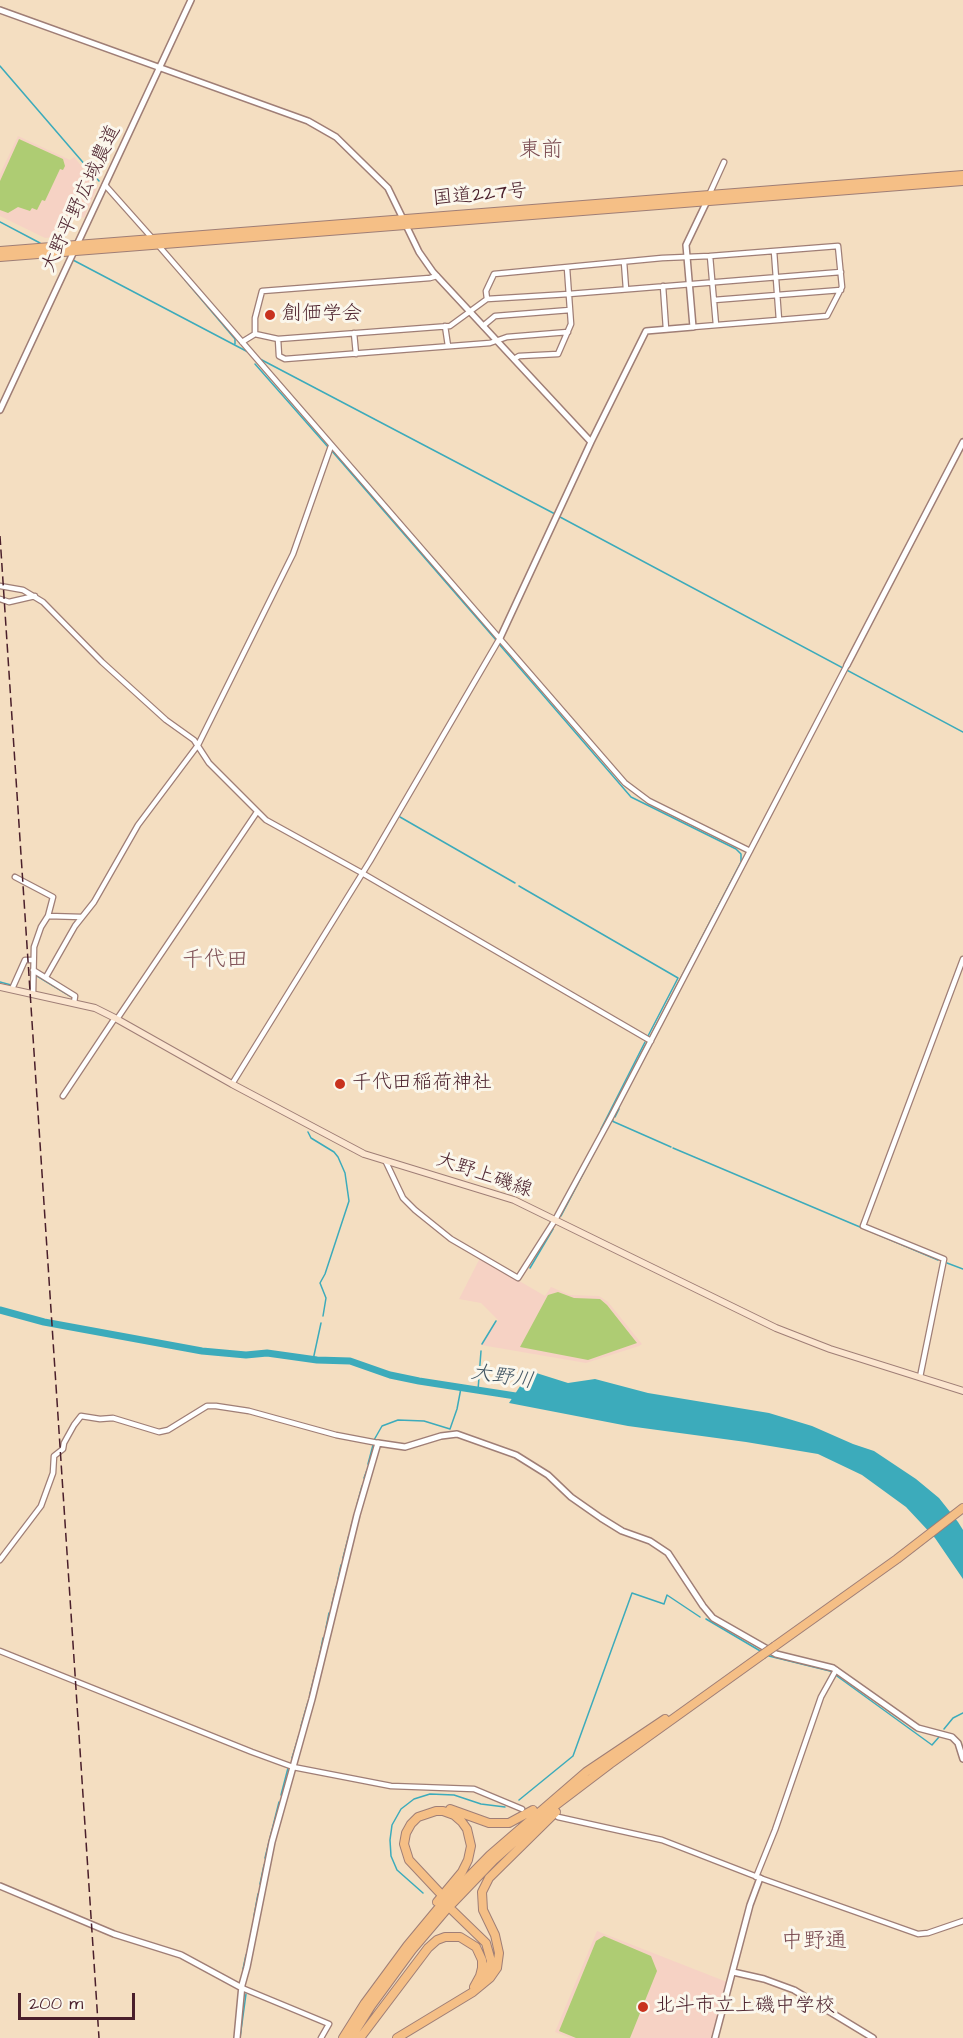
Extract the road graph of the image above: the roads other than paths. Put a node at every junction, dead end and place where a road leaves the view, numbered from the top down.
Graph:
1 (190, 0) edge
2 (0, 9) edge
3 (160, 66) junction
4 (724, 162) dead end
5 (963, 175) edge
6 (963, 181) edge
7 (105, 185) junction
8 (708, 198) junction
9 (404, 222) junction
10 (156, 242) junction
11 (75, 248) junction
12 (0, 251) edge
13 (774, 251) junction
14 (710, 256) junction
15 (0, 257) edge
16 (687, 257) junction
17 (624, 262) junction
18 (567, 268) junction
19 (841, 272) junction
20 (437, 276) junction
21 (776, 278) junction
22 (712, 283) junction
23 (690, 285) junction
24 (663, 286) junction
25 (626, 290) junction
26 (841, 290) junction
27 (569, 294) junction
28 (777, 295) junction
29 (487, 298) junction
30 (714, 300) junction
31 (570, 310) junction
32 (470, 312) junction
33 (779, 320) junction
34 (716, 325) junction
35 (446, 326) junction
36 (483, 327) junction
37 (693, 327) junction
38 (666, 329) junction
39 (568, 332) junction
40 (354, 333) junction
41 (255, 334) junction
42 (278, 339) junction
43 (242, 342) junction
44 (498, 342) junction
45 (448, 346) junction
46 (356, 354) junction
47 (514, 359) junction
48 (0, 410) edge
49 (591, 442) junction
50 (963, 442) edge
51 (330, 448) junction
52 (0, 586) edge
53 (34, 596) junction
54 (0, 599) edge
55 (500, 638) junction
56 (847, 665) joint
57 (198, 745) junction
58 (257, 812) junction
59 (750, 851) junction
60 (362, 873) junction
61 (15, 877) dead end
62 (48, 916) junction
63 (82, 916) junction
64 (963, 959) edge
65 (33, 960) junction
66 (33, 970) junction
67 (46, 977) junction
68 (0, 987) edge
69 (12, 989) junction
70 (33, 994) junction
71 (74, 1003) junction
72 (116, 1018) junction
73 (651, 1041) junction
74 (232, 1084) junction
75 (63, 1096) dead end
76 (386, 1162) junction
77 (555, 1220) junction
78 (920, 1377) junction
79 (963, 1391) edge
80 (378, 1443) junction
81 (963, 1508) edge
82 (0, 1560) edge
83 (0, 1651) edge
84 (834, 1672) junction
85 (729, 1679) junction
86 (963, 1759) edge
87 (610, 1764) junction
88 (293, 1767) junction
89 (551, 1800) junction
90 (522, 1809) dead end
91 (558, 1817) dead end
92 (758, 1877) junction
93 (0, 1886) edge
94 (963, 1921) edge
95 (733, 1972) junction
96 (386, 1973) junction
97 (490, 1978) junction
98 (474, 1987) junction
99 (242, 1988) junction
100 (237, 2038) edge
101 (321, 2038) edge
102 (343, 2038) edge
103 (351, 2038) edge
104 (360, 2038) edge
105 (391, 2038) edge
106 (398, 2038) edge
107 (715, 2038) edge
108 (873, 2038) edge

1 - 3 street, 大野平野広域農道
2 - 3 street
3 - 7 street, 大野平野広域農道
3 - 9 street
4 - 8 street
5 - 8 highway, 国道227号
6 - 8 highway, 国道227号
7 - 10 street
7 - 11 street, 大野平野広域農道
8 - 9 highway, 国道227号
8 - 16 street
9 - 10 highway, 国道227号
9 - 20 street
10 - 11 highway, 国道227号
10 - 43 street
11 - 12 highway, 国道227号
11 - 15 highway, 国道227号
11 - 48 street, 大野平野広域農道
13 - 14 street
13 - 19 street
13 - 21 street
14 - 16 street
14 - 22 street
16 - 17 street
16 - 23 street
17 - 18 street
17 - 25 street
18 - 27 street
18 - 29 street
19 - 21 street
19 - 26 street
20 - 32 street
20 - 41 street
21 - 22 street
21 - 28 street
22 - 23 street
22 - 30 street
23 - 24 street
23 - 37 street
24 - 25 street
24 - 38 street
25 - 27 street
26 - 28 street
26 - 33 street
27 - 29 street
27 - 31 street
28 - 30 street
28 - 33 street
29 - 32 street
30 - 34 street
31 - 36 street
31 - 39 street
32 - 35 street
32 - 36 street
33 - 34 street
34 - 37 street
35 - 40 street
35 - 45 street
36 - 44 street
37 - 38 street
38 - 49 street
39 - 44 street
39 - 47 street
40 - 42 street
40 - 46 street
41 - 42 street
41 - 43 street
42 - 46 street
43 - 51 street
44 - 45 street
44 - 47 street
45 - 46 street
47 - 49 street
49 - 55 street
50 - 56 street
51 - 55 street
51 - 57 street
52 - 53 street
53 - 54 street
53 - 57 street
55 - 59 street
55 - 60 street
56 - 59 street
57 - 58 street
57 - 63 street
58 - 60 street
58 - 72 street
59 - 73 street
60 - 73 street
60 - 74 street
61 - 62 street
62 - 63 street
62 - 65 street
63 - 67 street
64 - 78 street
65 - 66 street
65 - 69 street
66 - 67 street
66 - 70 street
67 - 71 street
68 - 69 main road, 大野上磯線
69 - 70 main road, 大野上磯線
70 - 71 main road, 大野上磯線
71 - 72 main road, 大野上磯線
72 - 74 main road, 大野上磯線
72 - 75 street
73 - 77 street
74 - 76 main road, 大野上磯線
76 - 77 main road, 大野上磯線
76 - 77 street
77 - 78 main road, 大野上磯線
78 - 79 main road, 大野上磯線
80 - 82 street
80 - 84 street
80 - 88 street
81 - 85 highway, bridge
83 - 88 street
84 - 86 street
84 - 92 street
85 - 87 highway
85 - 89 highway
87 - 97 highway
87 - 103 highway
88 - 90 street
88 - 99 street
89 - 96 highway
89 - 96 highway
91 - 92 street
92 - 94 street
92 - 95 street
93 - 99 street
95 - 107 street
95 - 108 street
96 - 102 highway
97 - 98 highway
97 - 106 highway
98 - 104 highway
98 - 105 highway
99 - 100 street
99 - 101 street

